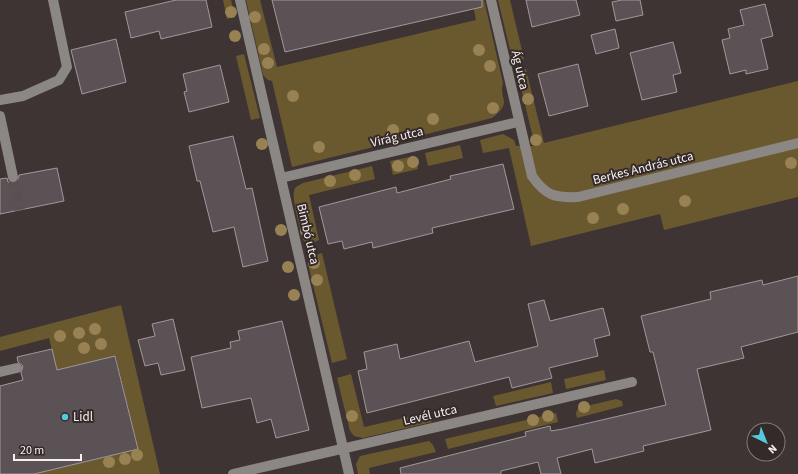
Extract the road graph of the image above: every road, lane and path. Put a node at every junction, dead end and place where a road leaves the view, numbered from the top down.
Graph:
1 (53, 0) edge
2 (240, 0) edge
3 (491, 0) edge
4 (0, 100) edge
5 (0, 116) edge
6 (518, 122) junction
7 (798, 143) edge
8 (524, 146) joint
9 (13, 177) tunnel mouth
10 (281, 178) junction
11 (17, 368) dead end
12 (0, 372) edge
13 (632, 382) dead end
14 (344, 448) junction
15 (233, 474) edge
16 (350, 474) edge

1 - 4 street
2 - 10 street, Bimbó utca
3 - 6 street, Ág utca
5 - 9 street
6 - 8 street, Ág utca
6 - 10 street, Virág utca
7 - 8 street, Berkes András utca
10 - 14 street, Bimbó utca
11 - 12 street
13 - 14 street, Levél utca
14 - 15 street, Levél utca
14 - 16 street, Bimbó utca

